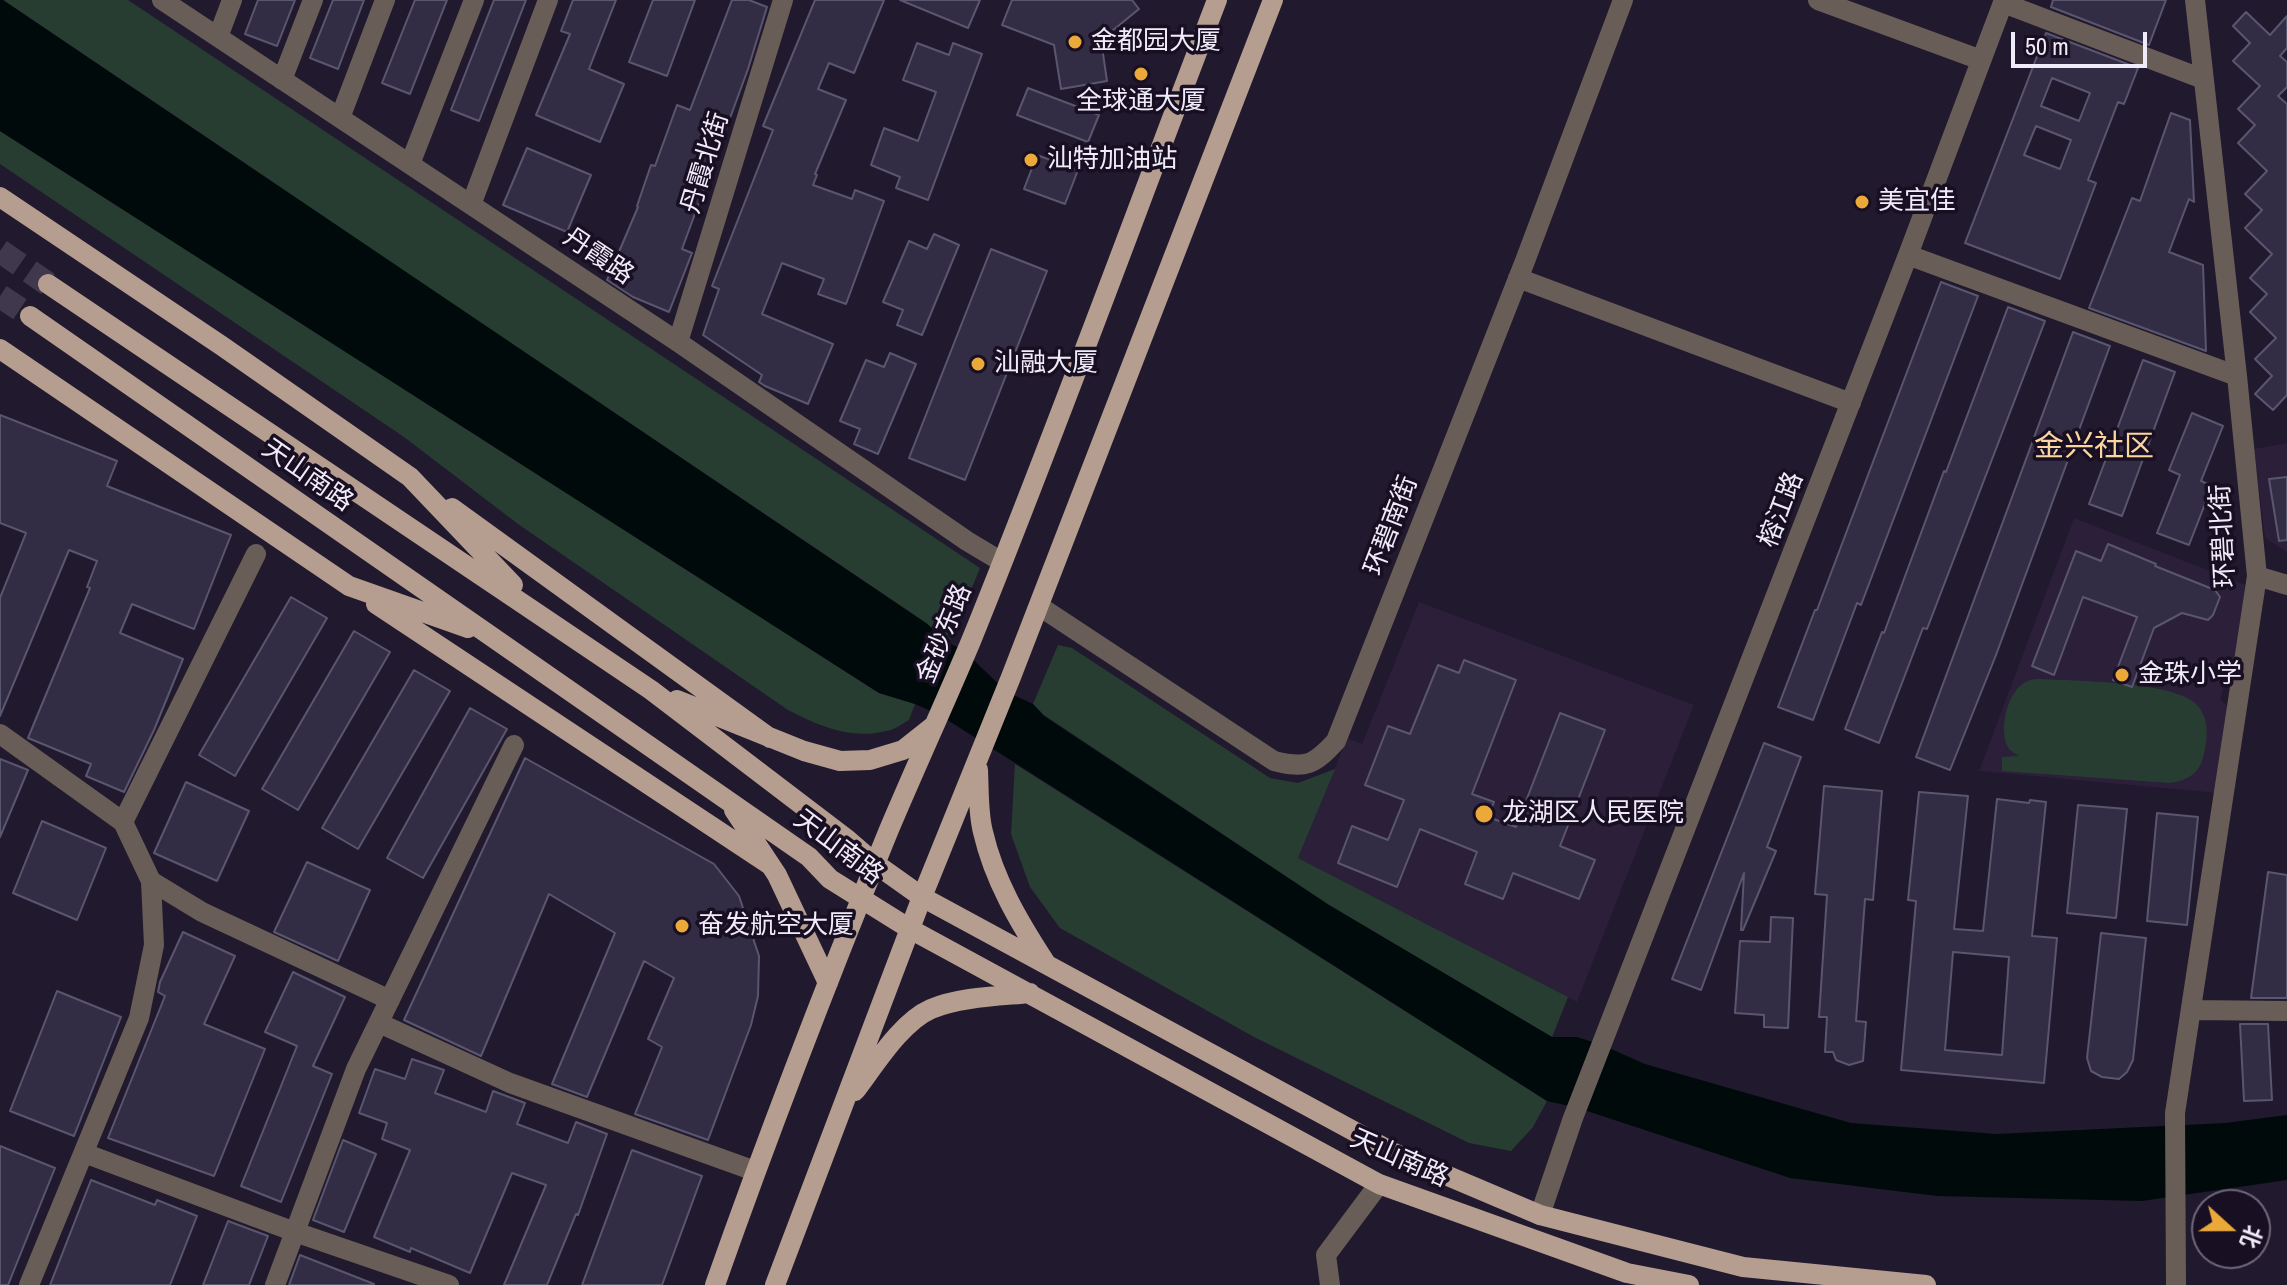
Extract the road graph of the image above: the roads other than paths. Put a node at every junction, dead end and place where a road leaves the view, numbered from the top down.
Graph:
1 (162, 0) edge
2 (232, 0) edge
3 (313, 0) edge
4 (385, 0) edge
5 (474, 0) edge
6 (548, 0) edge
7 (783, 0) edge
8 (1217, 0) edge
9 (1273, 0) edge
10 (1623, 0) edge
11 (1818, 0) edge
12 (2195, 0) edge
13 (2004, 1) edge
14 (218, 37) junction
15 (1981, 60) junction
16 (2203, 79) junction
17 (282, 80) junction
18 (340, 118) junction
19 (410, 164) junction
20 (0, 197) edge
21 (471, 205) junction
22 (1908, 255) junction
23 (1518, 278) junction
24 (48, 284) tunnel mouth
25 (30, 316) tunnel mouth
26 (678, 342) junction
27 (0, 349) edge
28 (2237, 376) junction
29 (1851, 403) junction
30 (410, 477) junction
31 (256, 554) dead end
32 (1002, 562) junction
33 (2257, 576) junction
34 (2287, 585) edge
35 (349, 586) junction
36 (1039, 606) junction
37 (541, 614) junction
38 (492, 636) junction
39 (651, 690) junction
40 (935, 725) junction
41 (0, 734) edge
42 (770, 738) junction
43 (514, 745) dead end
44 (979, 757) junction
45 (728, 800) junction
46 (123, 822) junction
47 (770, 865) junction
48 (877, 865) junction
49 (151, 881) junction
50 (922, 897) junction
51 (861, 899) junction
52 (910, 929) junction
53 (1047, 966) junction
54 (828, 983) junction
55 (1030, 993) junction
56 (390, 1000) junction
57 (2191, 1010) junction
58 (2287, 1011) edge
59 (379, 1023) junction
60 (841, 1110) junction
61 (84, 1153) junction
62 (755, 1171) junction
63 (1379, 1184) junction
64 (1540, 1215) junction
65 (295, 1232) junction
66 (29, 1285) edge
67 (275, 1285) edge
68 (449, 1285) edge
69 (715, 1285) edge
70 (775, 1285) edge
71 (1330, 1285) edge
72 (1689, 1285) edge
73 (1926, 1285) edge
74 (2176, 1285) edge

1 - 14 street, 丹霞路
2 - 14 street
3 - 17 street
4 - 18 street
5 - 19 street
6 - 21 street
7 - 26 street, 丹霞北街
8 - 32 main road, 金砂东路
9 - 36 main road
10 - 23 street, 环碧南街
11 - 15 street
12 - 16 street, 环碧北街
13 - 15 street, 榕江路
13 - 16 street
14 - 17 street, 丹霞路
15 - 22 street, 榕江路
16 - 28 street, 环碧北街
17 - 18 street, 丹霞路
18 - 19 street, 丹霞路
19 - 21 street, 丹霞路
20 - 30 main road, 天山南路
21 - 26 street, 丹霞路
22 - 28 street
22 - 29 street, 榕江路
23 - 29 street
23 - 36 street, 环碧南街
24 - 37 main road, 天山南路
25 - 38 main road, 天山南路
26 - 32 street, 丹霞路
27 - 35 main road
28 - 33 street, 环碧北街
29 - 64 street, 榕江路
30 - 37 main road, 天山南路
30 - 42 main road, 天山南路
31 - 46 street
32 - 40 main road, 金砂东路
33 - 34 street
33 - 57 street, 环碧北街
35 - 38 main road
35 - 47 main road
36 - 44 main road
37 - 39 main road, 天山南路
38 - 45 main road, 天山南路
39 - 42 main road
39 - 48 main road, 天山南路
40 - 42 main road
40 - 48 main road, 金砂东路
41 - 46 street
43 - 56 street
44 - 50 main road
44 - 53 main road
45 - 47 main road
45 - 51 main road, 天山南路
46 - 49 street
47 - 54 main road
48 - 50 main road, 天山南路
48 - 51 main road, 金砂东路
49 - 56 street
49 - 61 street
50 - 52 main road
50 - 53 main road, 天山南路
51 - 52 main road, 天山南路
51 - 54 main road, 金砂东路
52 - 55 main road, 天山南路
52 - 60 main road
53 - 64 main road, 天山南路
54 - 62 main road, 金砂东路
55 - 60 main road
55 - 63 main road, 天山南路
56 - 59 street
57 - 58 street
57 - 74 street, 环碧北街
59 - 62 street
59 - 65 street
60 - 70 main road
61 - 65 street
61 - 66 street
62 - 69 main road, 金砂东路
63 - 71 street
63 - 72 main road, 天山南路
64 - 73 main road, 天山南路
65 - 67 street
65 - 68 street

